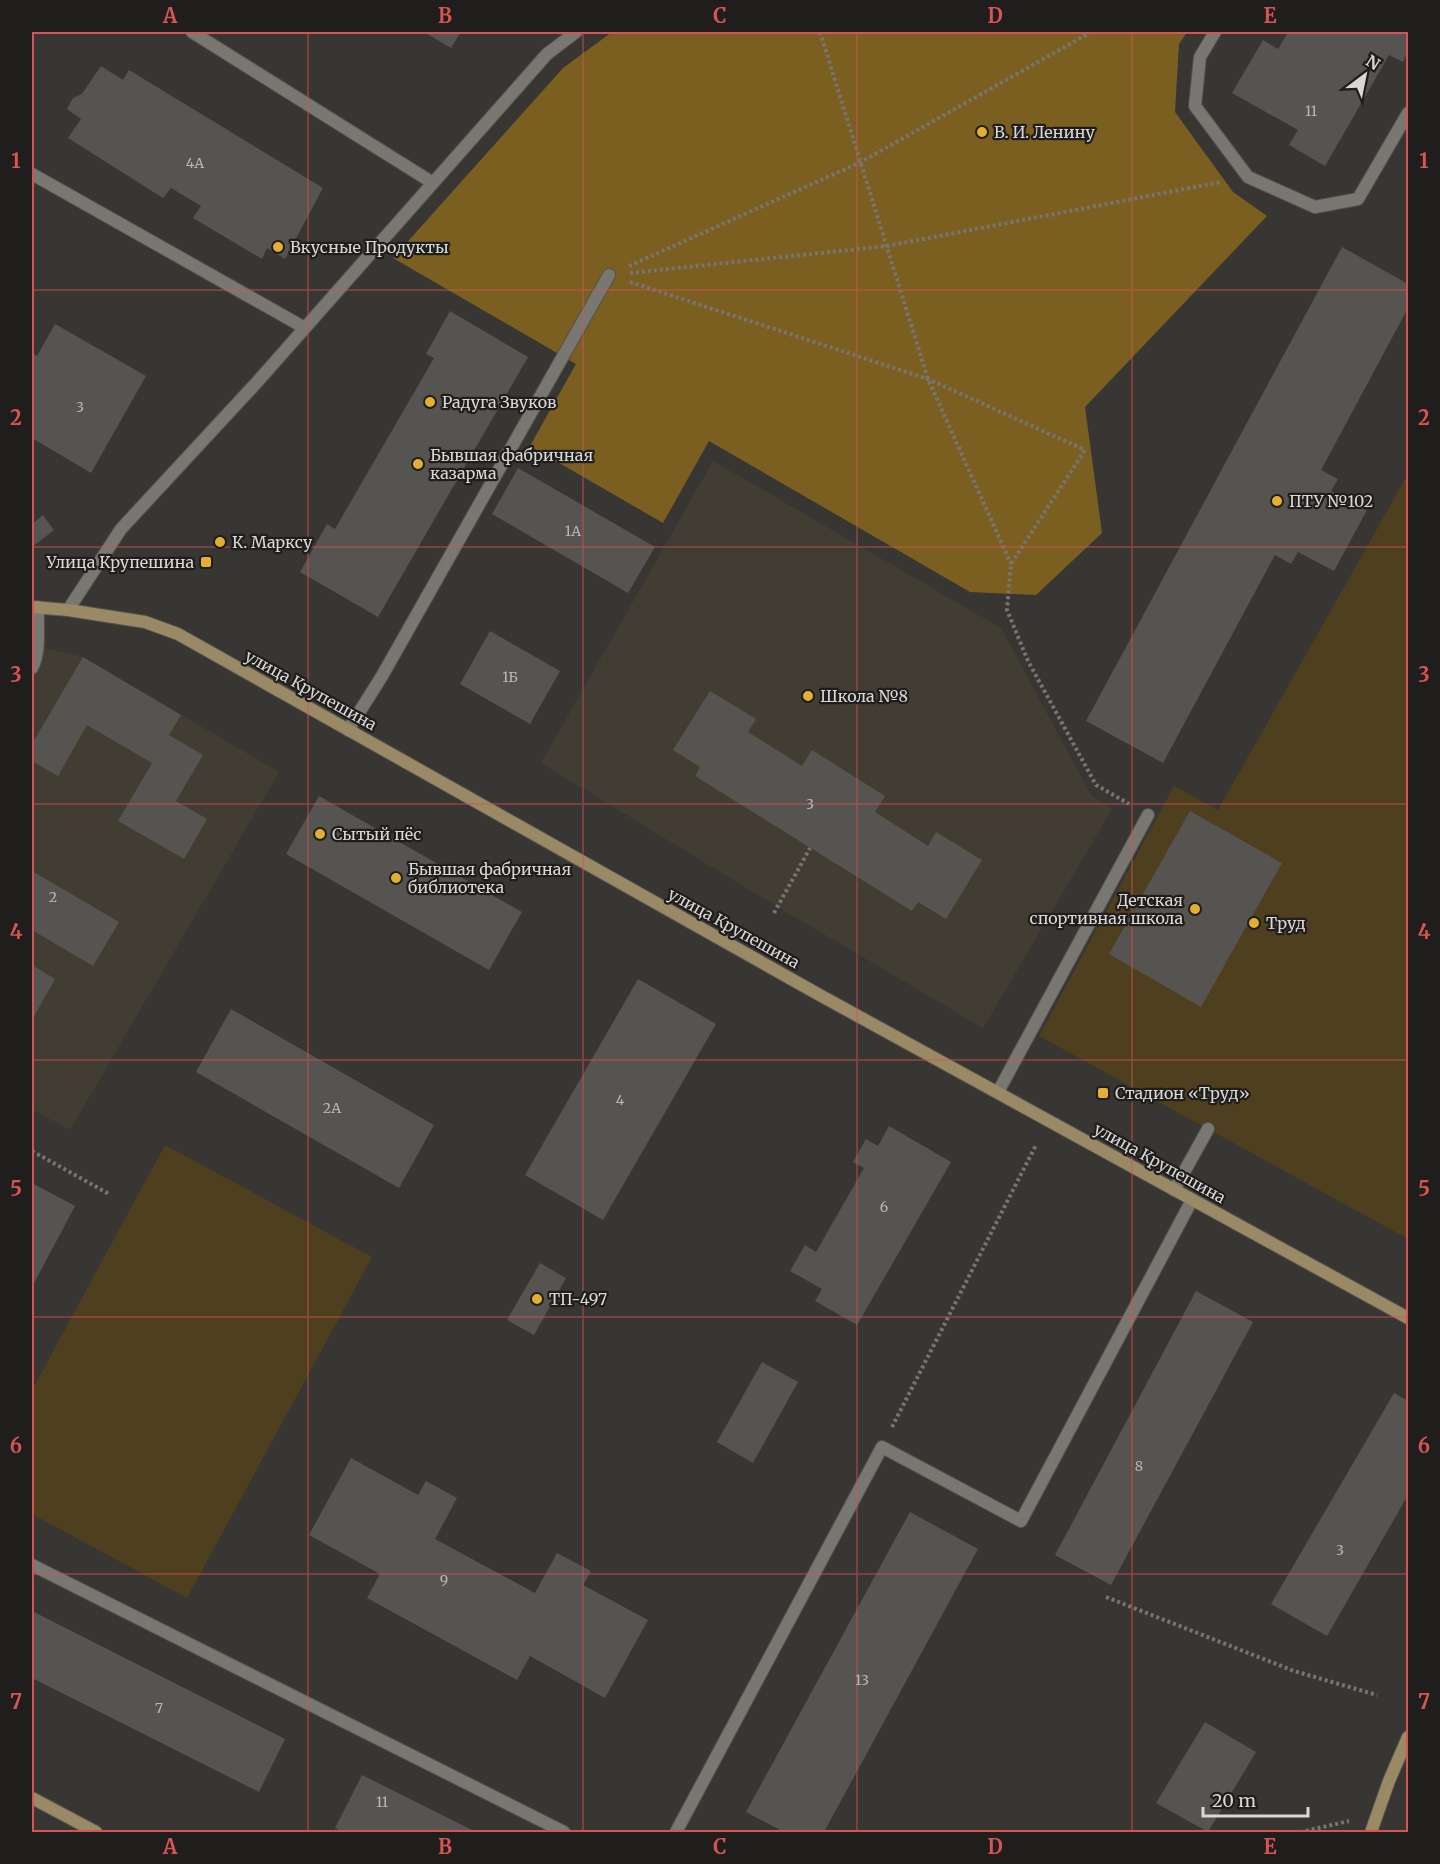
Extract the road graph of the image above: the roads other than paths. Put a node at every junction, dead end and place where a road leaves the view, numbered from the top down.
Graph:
1 (192, 32) edge
2 (576, 32) edge
3 (1215, 32) edge
4 (1408, 113) edge
5 (32, 174) edge
6 (433, 183) junction
7 (609, 275) road end
8 (305, 328) junction
9 (35, 607) edge
10 (68, 609) junction
11 (32, 668) edge
12 (348, 730) junction
13 (1148, 814) road end
14 (998, 1092) junction
15 (1208, 1129) dead end
16 (1174, 1190) junction
17 (1192, 1200) junction
18 (1408, 1318) edge
19 (32, 1565) edge
20 (1408, 1737) edge
21 (32, 1798) edge
22 (96, 1833) edge
23 (564, 1833) edge
24 (676, 1833) edge
25 (1371, 1833) edge

1 - 6 lane
2 - 6 lane
3 - 4 lane
5 - 8 lane
6 - 8 lane
7 - 12 lane
8 - 10 lane
9 - 10 main road, улица Крупешина
9 - 11 lane
10 - 12 main road, улица Крупешина
12 - 14 main road, улица Крупешина
13 - 14 lane
14 - 16 main road, улица Крупешина
15 - 16 lane
16 - 17 main road, улица Крупешина
17 - 18 main road, улица Крупешина
17 - 24 lane
19 - 23 lane
20 - 25 main road
21 - 22 main road

